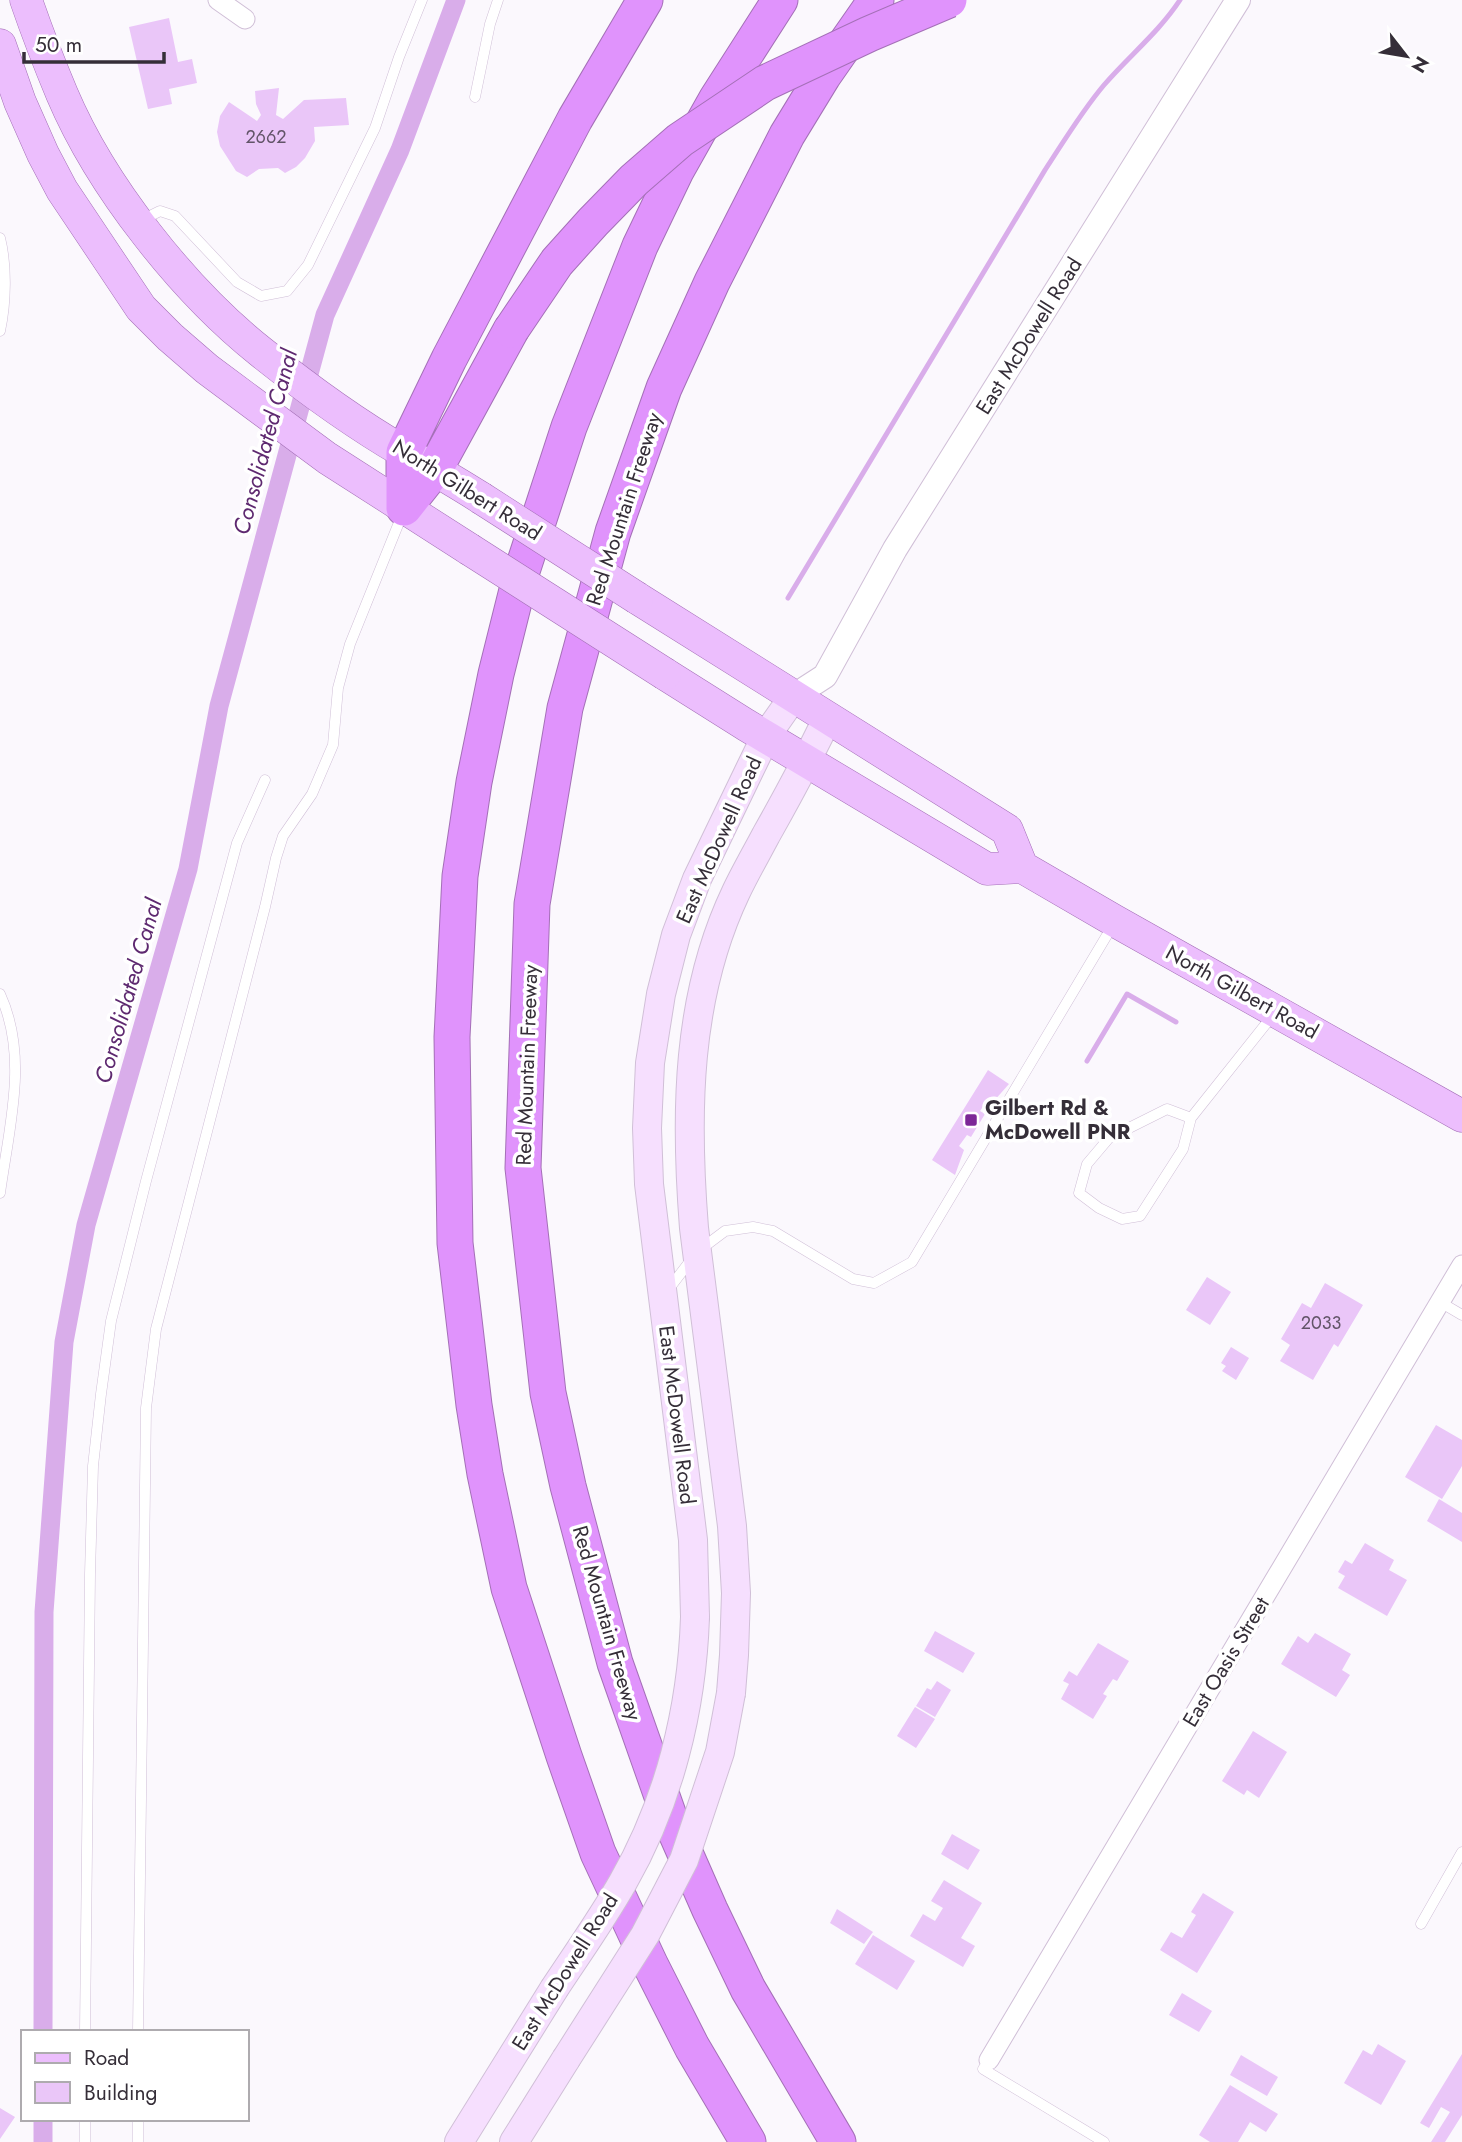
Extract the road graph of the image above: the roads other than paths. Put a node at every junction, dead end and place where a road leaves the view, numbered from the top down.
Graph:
1 (26, 0) edge
2 (218, 0) edge
3 (422, 0) edge
4 (498, 0) edge
5 (645, 0) edge
6 (780, 0) edge
7 (876, 0) edge
8 (949, 0) edge
9 (1238, 0) edge
10 (245, 19) dead end
11 (0, 45) edge
12 (475, 97) dead end
13 (138, 222) junction
14 (0, 239) edge
15 (0, 331) edge
16 (404, 452) junction
17 (435, 469) junction
18 (404, 508) junction
19 (825, 676) junction
20 (794, 696) junction
21 (828, 717) junction
22 (766, 736) junction
23 (807, 761) junction
24 (265, 779) dead end
25 (1023, 867) junction
26 (1115, 921) junction
27 (0, 994) edge
28 (1275, 1012) junction
29 (1462, 1116) edge
30 (1191, 1118) junction
31 (0, 1193) edge
32 (696, 1252) junction
33 (1462, 1265) edge
34 (662, 1298) junction
35 (1440, 1302) junction
36 (1462, 1315) edge
37 (1462, 1852) edge
38 (1422, 1924) dead end
39 (86, 2030) edge
40 (138, 2030) edge
41 (989, 2060) joint
42 (85, 2121) edge
43 (138, 2121) edge
44 (85, 2142) edge
45 (138, 2142) edge
46 (459, 2142) edge
47 (514, 2142) edge
48 (748, 2142) edge
49 (838, 2142) edge
50 (1104, 2142) edge

1 - 13 main road, North Gilbert Road
2 - 10 street
3 - 13 lane
4 - 12 lane
5 - 16 highway
6 - 48 highway
7 - 49 highway, Red Mountain Freeway
8 - 17 highway, bridge
9 - 19 street, East McDowell Road
11 - 18 main road
13 - 16 main road, North Gilbert Road
14 - 15 lane
16 - 17 main road, North Gilbert Road
16 - 18 highway
17 - 18 highway
17 - 20 main road, North Gilbert Road, bridge
18 - 22 main road, bridge
18 - 40 lane
19 - 20 street, East McDowell Road
19 - 21 street, East McDowell Road
20 - 21 main road, North Gilbert Road
20 - 22 main road, East McDowell Road
21 - 23 main road, East McDowell Road
21 - 25 main road, North Gilbert Road
22 - 23 main road
22 - 34 main road, East McDowell Road
23 - 25 main road
23 - 32 main road, East McDowell Road
24 - 39 lane
25 - 26 main road, North Gilbert Road
26 - 28 main road, North Gilbert Road
26 - 32 lane
27 - 31 lane
28 - 29 main road, North Gilbert Road
28 - 30 lane
30 - 30 lane
32 - 34 lane
32 - 47 main road, East McDowell Road, bridge
33 - 35 street, East Oasis Street
34 - 46 main road, East McDowell Road, bridge
35 - 36 lane
35 - 41 street, East Oasis Street
37 - 38 lane
41 - 50 lane
42 - 44 lane
43 - 45 lane

